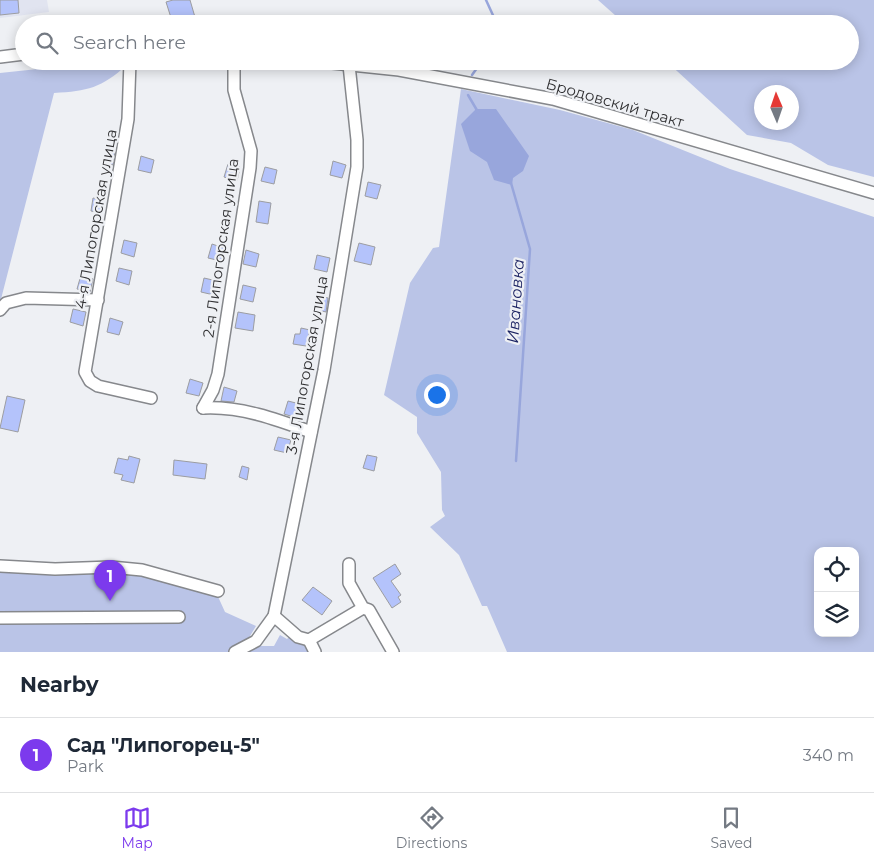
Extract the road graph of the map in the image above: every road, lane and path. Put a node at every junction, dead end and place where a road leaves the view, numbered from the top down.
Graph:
1 (15, 55) edge
2 (0, 57) edge
3 (130, 70) edge
4 (234, 70) edge
5 (350, 70) edge
6 (399, 70) edge
7 (874, 193) edge
8 (98, 300) junction
9 (0, 310) edge
10 (151, 398) dead end
11 (311, 432) junction
12 (348, 564) dead end
13 (0, 566) edge
14 (218, 591) dead end
15 (363, 608) junction
16 (274, 616) junction
17 (179, 617) dead end
18 (0, 618) edge
19 (309, 640) junction
20 (235, 652) edge
21 (315, 652) edge
22 (393, 652) edge

1 - 2 street
3 - 8 street, 4-я Липогорская улица
4 - 11 street, 2-я Липогорская улица
5 - 11 street, 3-я Липогорская улица
6 - 7 street, Бродовский тракт
8 - 9 street
8 - 10 street, 4-я Липогорская улица
11 - 16 street, 3-я Липогорская улица
12 - 15 street
13 - 14 street
15 - 19 street
15 - 22 street
16 - 19 street
16 - 20 street, 3-я Липогорская улица
17 - 18 street
19 - 21 street

